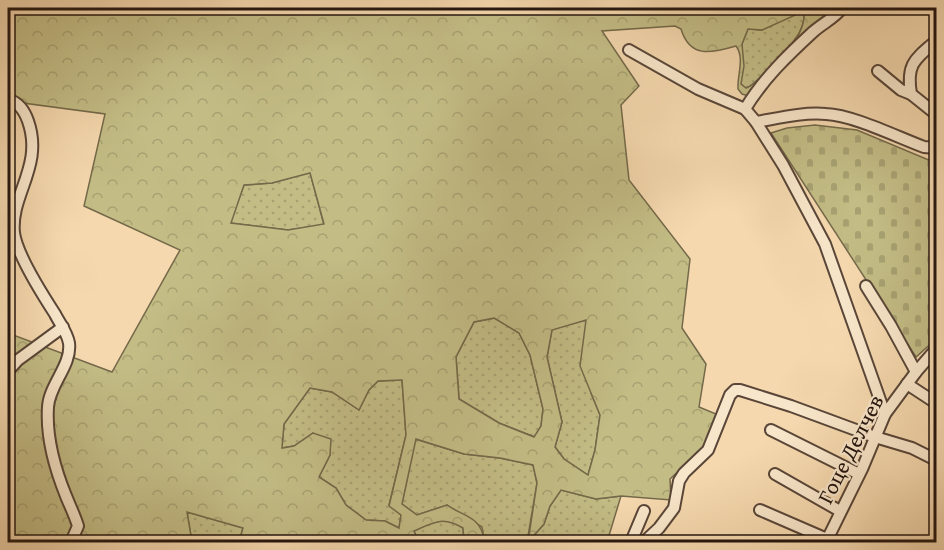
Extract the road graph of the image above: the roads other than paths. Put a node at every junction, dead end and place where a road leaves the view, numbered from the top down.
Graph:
1 (842, 8) edge
2 (936, 41) edge
3 (629, 50) dead end
4 (878, 71) dead end
5 (911, 94) junction
6 (8, 99) edge
7 (745, 109) junction
8 (936, 114) edge
9 (756, 122) junction
10 (936, 148) edge
11 (866, 286) dead end
12 (63, 327) junction
13 (935, 352) edge
14 (8, 371) edge
15 (916, 372) junction
16 (907, 384) junction
17 (936, 403) edge
18 (885, 414) junction
19 (771, 430) dead end
20 (875, 437) junction
21 (936, 460) edge
22 (775, 474) dead end
23 (859, 474) junction
24 (760, 510) dead end
25 (644, 511) dead end
26 (840, 511) junction
27 (827, 541) edge
28 (71, 543) edge
29 (631, 543) edge
30 (644, 543) edge

1 - 7 street
2 - 5 street
3 - 7 street
4 - 5 street
5 - 8 street
6 - 12 street
7 - 9 street
9 - 10 street
9 - 18 street
11 - 15 street
12 - 14 street
12 - 28 street
13 - 15 street, Гоце Делчев
15 - 16 street, Гоце Делчев
16 - 17 street
16 - 18 street, Гоце Делчев
18 - 20 street, Гоце Делчев
19 - 23 street
20 - 21 street
20 - 23 street, Гоце Делчев
20 - 30 street
22 - 26 street
23 - 26 street, Гоце Делчев
24 - 27 street
25 - 29 street
26 - 27 street, Гоце Делчев

